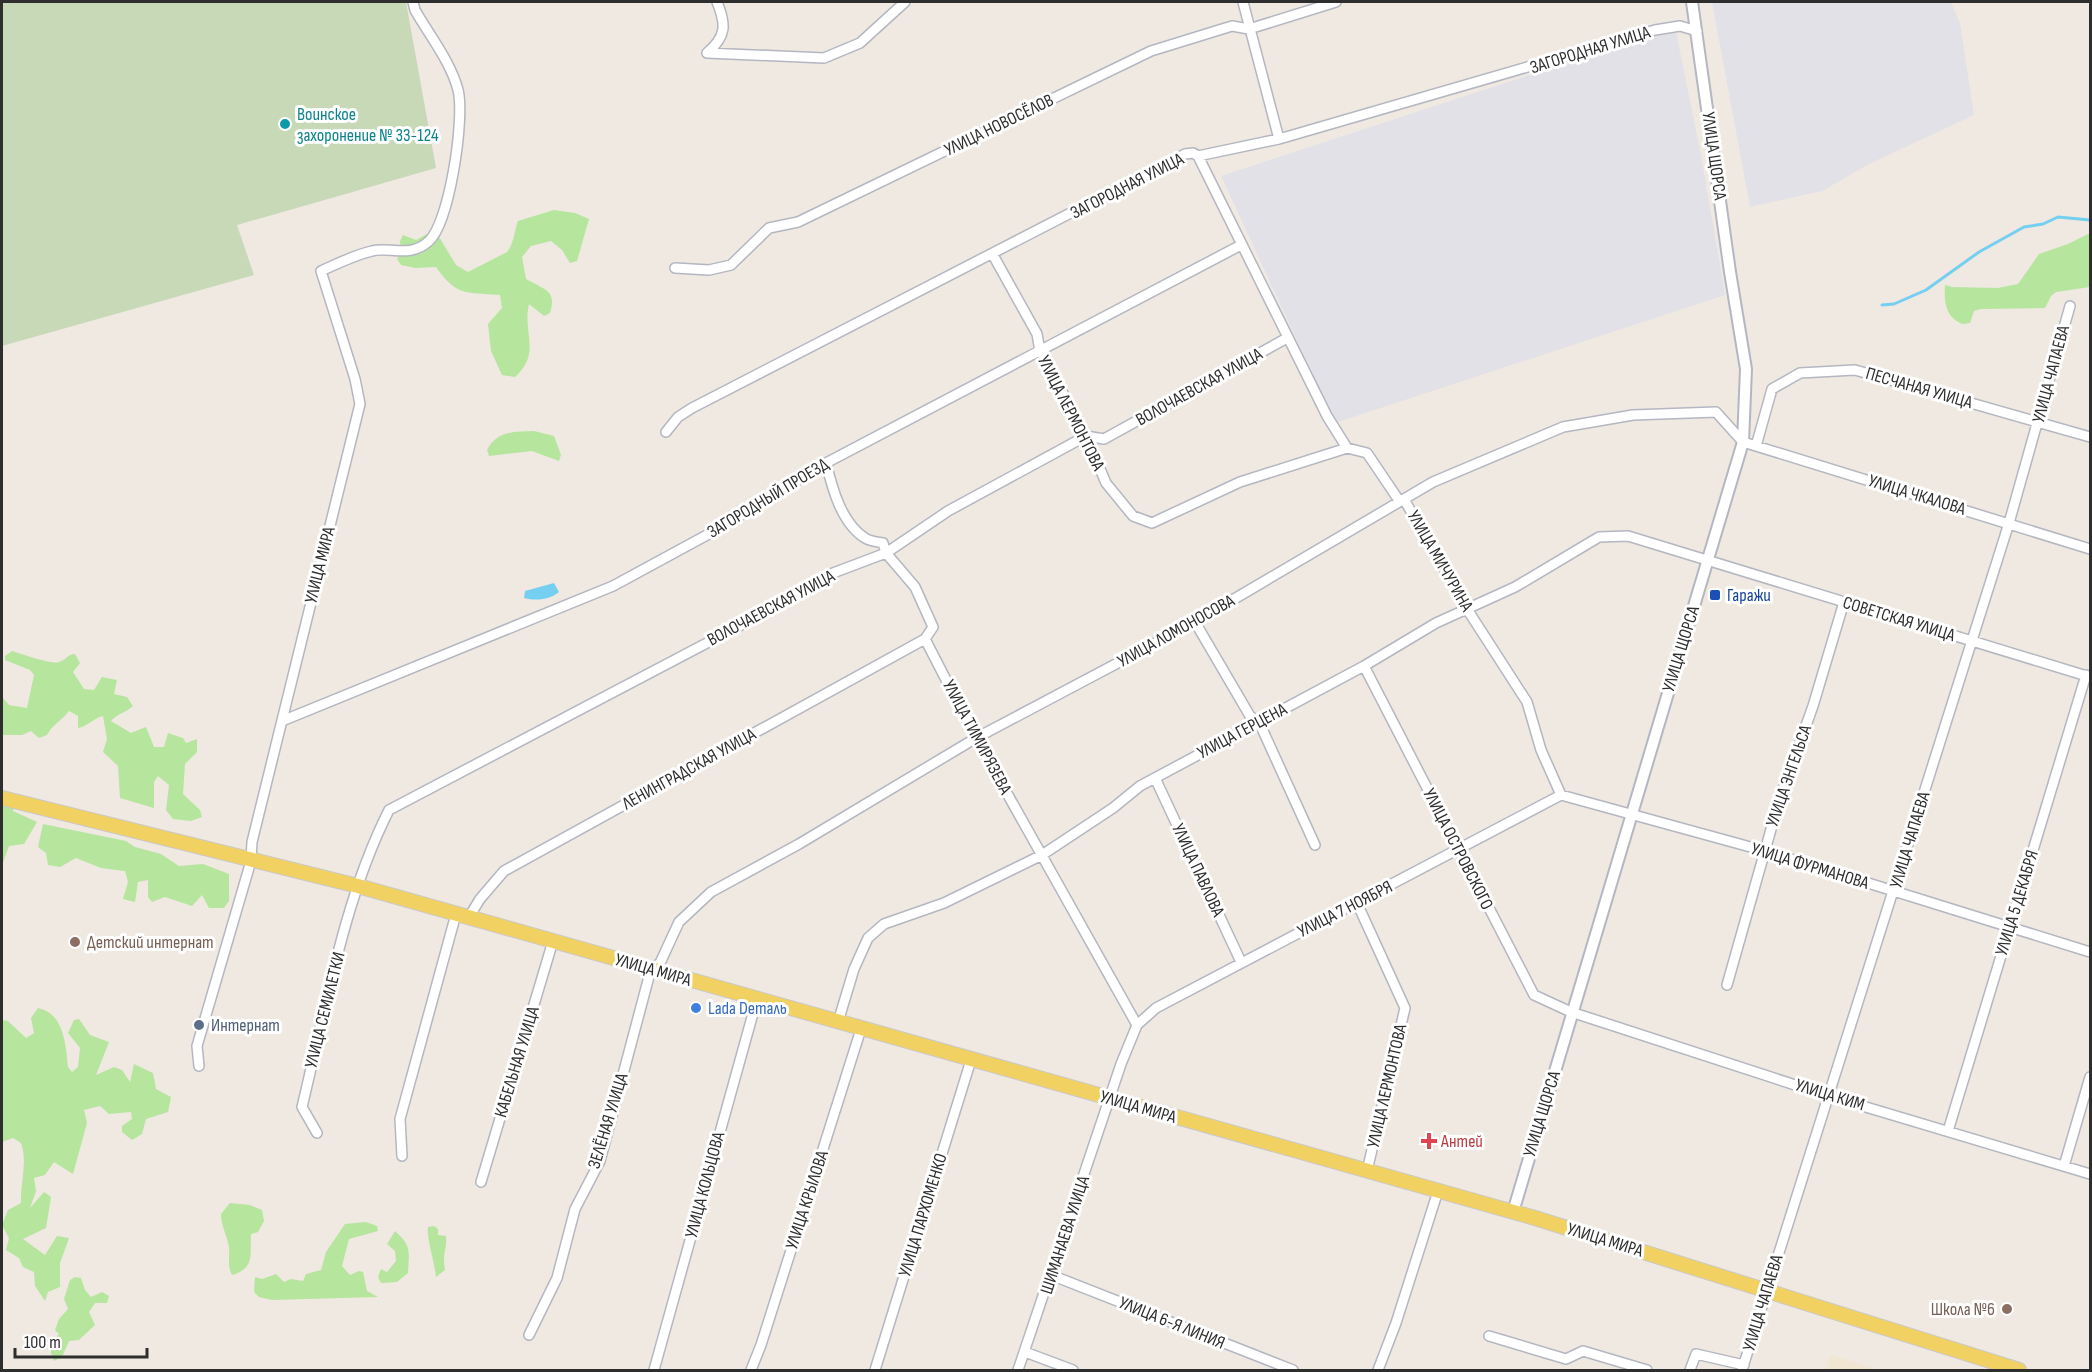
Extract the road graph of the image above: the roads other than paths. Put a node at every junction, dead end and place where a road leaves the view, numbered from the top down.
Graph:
1 (413, 2) edge
2 (717, 2) edge
3 (905, 2) edge
4 (1244, 2) edge
5 (1336, 2) edge
6 (1692, 2) edge
7 (1249, 28) junction
8 (1697, 32) junction
9 (1279, 139) junction
10 (1198, 156) junction
11 (1241, 245) junction
12 (993, 255) junction
13 (675, 268) dead end
14 (2070, 306) dead end
15 (1287, 338) junction
16 (1040, 351) junction
17 (2038, 423) junction
18 (666, 432) dead end
19 (1086, 436) junction
20 (2091, 437) edge
21 (1743, 442) junction
22 (1756, 446) junction
23 (1347, 448) junction
24 (826, 463) junction
25 (1405, 501) junction
26 (2009, 523) junction
27 (2091, 549) edge
28 (886, 553) junction
29 (1707, 560) junction
30 (1844, 602) junction
31 (1467, 609) junction
32 (1195, 622) junction
33 (925, 639) junction
34 (1972, 641) junction
35 (1364, 666) junction
36 (2088, 676) edge
37 (282, 721) junction
38 (1258, 722) junction
39 (976, 738) junction
40 (1155, 778) junction
41 (1561, 795) junction
42 (2, 798) edge
43 (1631, 816) junction
44 (1315, 845) dead end
45 (1458, 851) junction
46 (1765, 852) junction
47 (1042, 855) junction
48 (251, 861) junction
49 (358, 886) junction
50 (1894, 893) junction
51 (1357, 903) junction
52 (463, 916) junction
53 (2010, 927) junction
54 (553, 941) junction
55 (2091, 952) edge
56 (1241, 962) junction
57 (651, 969) junction
58 (1726, 985) dead end
59 (757, 999) junction
60 (1571, 1012) junction
61 (838, 1022) junction
62 (1137, 1025) junction
63 (861, 1029) junction
64 (971, 1060) junction
65 (199, 1066) dead end
66 (2091, 1077) edge
67 (1830, 1095) junction
68 (1109, 1099) junction
69 (1948, 1131) junction
70 (317, 1133) dead end
71 (402, 1156) dead end
72 (2064, 1166) junction
73 (1367, 1171) junction
74 (2091, 1174) edge
75 (481, 1182) dead end
76 (1438, 1191) junction
77 (1513, 1212) junction
78 (1051, 1275) junction
79 (1766, 1290) junction
80 (529, 1335) dead end
81 (1489, 1336) dead end
82 (1025, 1352) junction
83 (1743, 1368) edge
84 (654, 1371) edge
85 (751, 1371) edge
86 (874, 1371) edge
87 (1018, 1371) edge
88 (1073, 1371) edge
89 (1293, 1371) edge
90 (1378, 1371) edge
91 (1647, 1371) edge
92 (1690, 1371) edge
93 (2019, 1371) edge

1 - 37 street, УЛИЦА МИРА
2 - 3 street
4 - 7 street
5 - 7 street, УЛИЦА НОВОСЁЛОВ
6 - 8 street, УЛИЦА ЩОРСА
7 - 9 street
7 - 13 street, УЛИЦА НОВОСЁЛОВ
8 - 9 street, ЗАГОРОДНАЯ УЛИЦА
8 - 21 street, УЛИЦА ЩОРСА
9 - 10 street, ЗАГОРОДНАЯ УЛИЦА
10 - 11 street
10 - 12 street, ЗАГОРОДНАЯ УЛИЦА
11 - 15 street
11 - 16 street, ЗАГОРОДНЫЙ ПРОЕЗД
12 - 16 street, УЛИЦА ЛЕРМОНТОВА
12 - 18 street, ЗАГОРОДНАЯ УЛИЦА
14 - 17 street, УЛИЦА ЧАПАЕВА
15 - 19 street, ВОЛОЧАЕВСКАЯ УЛИЦА
15 - 23 street
16 - 19 street, УЛИЦА ЛЕРМОНТОВА
16 - 24 street, ЗАГОРОДНЫЙ ПРОЕЗД
17 - 20 street, ПЕСЧАНАЯ УЛИЦА
17 - 22 street, ПЕСЧАНАЯ УЛИЦА
17 - 26 street, УЛИЦА ЧАПАЕВА
19 - 23 street, УЛИЦА ЛЕРМОНТОВА
19 - 28 street, ВОЛОЧАЕВСКАЯ УЛИЦА
21 - 22 street, УЛИЦА ЧКАЛОВА
21 - 25 street, УЛИЦА ЛОМОНОСОВА
21 - 29 street, УЛИЦА ЩОРСА
22 - 26 street, УЛИЦА ЧКАЛОВА
23 - 25 street, УЛИЦА МИЧУРИНА
24 - 28 street
24 - 37 street, ЗАГОРОДНЫЙ ПРОЕЗД
25 - 31 street, УЛИЦА МИЧУРИНА
25 - 32 street, УЛИЦА ЛОМОНОСОВА
26 - 27 street, УЛИЦА ЧКАЛОВА
26 - 34 street, УЛИЦА ЧАПАЕВА
28 - 33 street
28 - 49 street, ВОЛОЧАЕВСКАЯ УЛИЦА
29 - 30 street, СОВЕТСКАЯ УЛИЦА
29 - 31 street, УЛИЦА ГЕРЦЕНА
29 - 43 street, УЛИЦА ЩОРСА
30 - 34 street, СОВЕТСКАЯ УЛИЦА
30 - 46 street, УЛИЦА ЭНГЕЛЬСА
31 - 35 street, УЛИЦА ГЕРЦЕНА
31 - 41 street, УЛИЦА МИЧУРИНА
32 - 38 street
32 - 39 street, УЛИЦА ЛОМОНОСОВА
33 - 39 street, УЛИЦА ТИМИРЯЗЕВА
33 - 52 street, ЛЕНИНГРАДСКАЯ УЛИЦА
34 - 36 street, СОВЕТСКАЯ УЛИЦА
34 - 50 street, УЛИЦА ЧАПАЕВА
35 - 38 street, УЛИЦА ГЕРЦЕНА
35 - 45 street, УЛИЦА ОСТРОВСКОГО
36 - 53 street, УЛИЦА 5 ДЕКАБРЯ
37 - 48 street, УЛИЦА МИРА
38 - 40 street, УЛИЦА ГЕРЦЕНА
38 - 44 street
39 - 47 street, УЛИЦА ТИМИРЯЗЕВА
39 - 57 street, УЛИЦА ЛОМОНОСОВА
40 - 47 street, УЛИЦА ГЕРЦЕНА
40 - 56 street, УЛИЦА ПАВЛОВА
41 - 43 street
41 - 45 street, УЛИЦА 7 НОЯБРЯ
42 - 48 main road, УЛИЦА МИРА
43 - 46 street, УЛИЦА ФУРМАНОВА
43 - 60 street, УЛИЦА ЩОРСА
45 - 51 street, УЛИЦА 7 НОЯБРЯ
45 - 60 street, УЛИЦА ОСТРОВСКОГО
46 - 50 street, УЛИЦА ФУРМАНОВА
46 - 58 street, УЛИЦА ЭНГЕЛЬСА
47 - 61 street, УЛИЦА ГЕРЦЕНА
47 - 62 street, УЛИЦА ТИМИРЯЗЕВА
48 - 49 main road, УЛИЦА МИРА
48 - 65 street
49 - 52 main road, УЛИЦА МИРА
49 - 70 street, УЛИЦА СЕМИЛЕТКИ
50 - 53 street, УЛИЦА ФУРМАНОВА
50 - 67 street, УЛИЦА ЧАПАЕВА
51 - 56 street, УЛИЦА 7 НОЯБРЯ
51 - 73 street, УЛИЦА ЛЕРМОНТОВА
52 - 54 main road, УЛИЦА МИРА
52 - 71 street, ЛЕНИНГРАДСКАЯ УЛИЦА
53 - 55 street, УЛИЦА ФУРМАНОВА
53 - 69 street, УЛИЦА 5 ДЕКАБРЯ
54 - 57 main road, УЛИЦА МИРА
54 - 75 street, КАБЕЛЬНАЯ УЛИЦА
56 - 62 street, УЛИЦА 7 НОЯБРЯ
57 - 59 main road, УЛИЦА МИРА
57 - 80 street, ЗЕЛЁНАЯ УЛИЦА
59 - 61 main road, УЛИЦА МИРА
59 - 84 street, УЛИЦА КОЛЬЦОВА
60 - 67 street, УЛИЦА КИМ
60 - 77 street, УЛИЦА ЩОРСА
61 - 63 main road, УЛИЦА МИРА
62 - 68 street, УЛИЦА 7 НОЯБРЯ
63 - 64 main road, УЛИЦА МИРА
63 - 85 street, УЛИЦА КРЫЛОВА
64 - 68 main road, УЛИЦА МИРА
64 - 86 street, УЛИЦА ПАРХОМЕНКО
66 - 72 street
67 - 69 street, УЛИЦА КИМ
67 - 79 street, УЛИЦА ЧАПАЕВА
68 - 73 main road, УЛИЦА МИРА
68 - 78 street, ШИМАНАЕВА УЛИЦА
69 - 72 street, УЛИЦА КИМ
72 - 74 street, УЛИЦА КИМ
73 - 76 main road, УЛИЦА МИРА
76 - 77 main road, УЛИЦА МИРА
76 - 90 street
77 - 79 main road, УЛИЦА МИРА
78 - 82 street, ШИМАНАЕВА УЛИЦА
78 - 89 street, УЛИЦА 6-Я ЛИНИЯ
79 - 83 street, УЛИЦА ЧАПАЕВА
79 - 93 main road, УЛИЦА МИРА
81 - 91 street
82 - 87 street, ШИМАНАЕВА УЛИЦА
82 - 88 street
83 - 92 street

